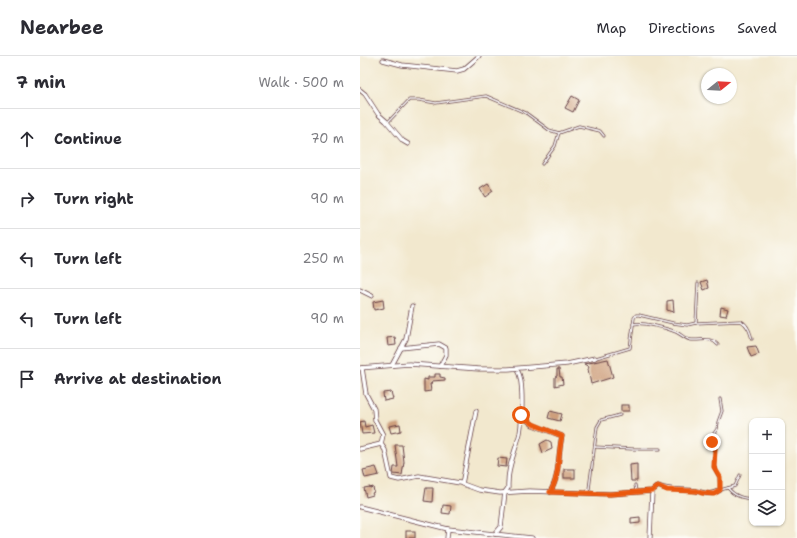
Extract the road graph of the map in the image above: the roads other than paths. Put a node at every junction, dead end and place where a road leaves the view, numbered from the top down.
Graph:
1 (479, 56) edge
2 (383, 60) dead end
3 (360, 90) edge
4 (388, 122) junction
5 (558, 133) junction
6 (604, 136) dead end
7 (408, 144) dead end
8 (542, 164) dead end
9 (698, 283) dead end
10 (360, 290) edge
11 (372, 296) dead end
12 (412, 306) dead end
13 (696, 323) junction
14 (633, 324) junction
15 (752, 339) dead end
16 (718, 345) dead end
17 (401, 348) junction
18 (595, 358) joint
19 (392, 365) junction
20 (440, 366) junction
21 (361, 368) edge
22 (518, 372) dead end
23 (720, 399) dead end
24 (476, 411) dead end
25 (521, 415) junction
26 (620, 415) dead end
27 (382, 444) junction
28 (595, 447) junction
29 (360, 449) edge
30 (660, 449) dead end
31 (557, 469) junction
32 (562, 471) dead end
33 (740, 475) dead end
34 (462, 484) junction
35 (635, 485) dead end
36 (728, 488) junction
37 (720, 490) junction
38 (652, 491) junction
39 (505, 492) junction
40 (550, 492) junction
41 (636, 492) junction
42 (586, 494) junction
43 (749, 498) edge
44 (360, 508) edge
45 (448, 529) junction
46 (473, 533) junction
47 (495, 534) junction
48 (521, 537) edge
49 (447, 538) edge
50 (472, 538) edge
51 (532, 538) edge
52 (650, 538) edge

1 - 2 street
3 - 4 street
4 - 5 lane
4 - 7 street
5 - 6 lane
5 - 8 lane
9 - 13 lane
10 - 11 street
12 - 17 street
13 - 14 lane
13 - 15 lane
14 - 16 lane
14 - 18 lane
17 - 19 street
17 - 20 street
18 - 20 street
19 - 20 street
19 - 21 street
21 - 27 street
22 - 25 street
23 - 37 lane
24 - 34 street
25 - 31 street
25 - 39 street
26 - 28 lane
27 - 29 street
27 - 34 street
28 - 30 lane
28 - 42 lane
31 - 32 lane
31 - 40 street
33 - 36 lane
34 - 39 street
35 - 41 lane
36 - 37 lane
36 - 43 lane
37 - 38 street
38 - 41 street
38 - 52 street
39 - 40 street
39 - 47 street
40 - 42 street
41 - 42 street
44 - 45 street
45 - 46 street
45 - 49 street
46 - 47 street
46 - 50 street
47 - 48 street
48 - 51 street

